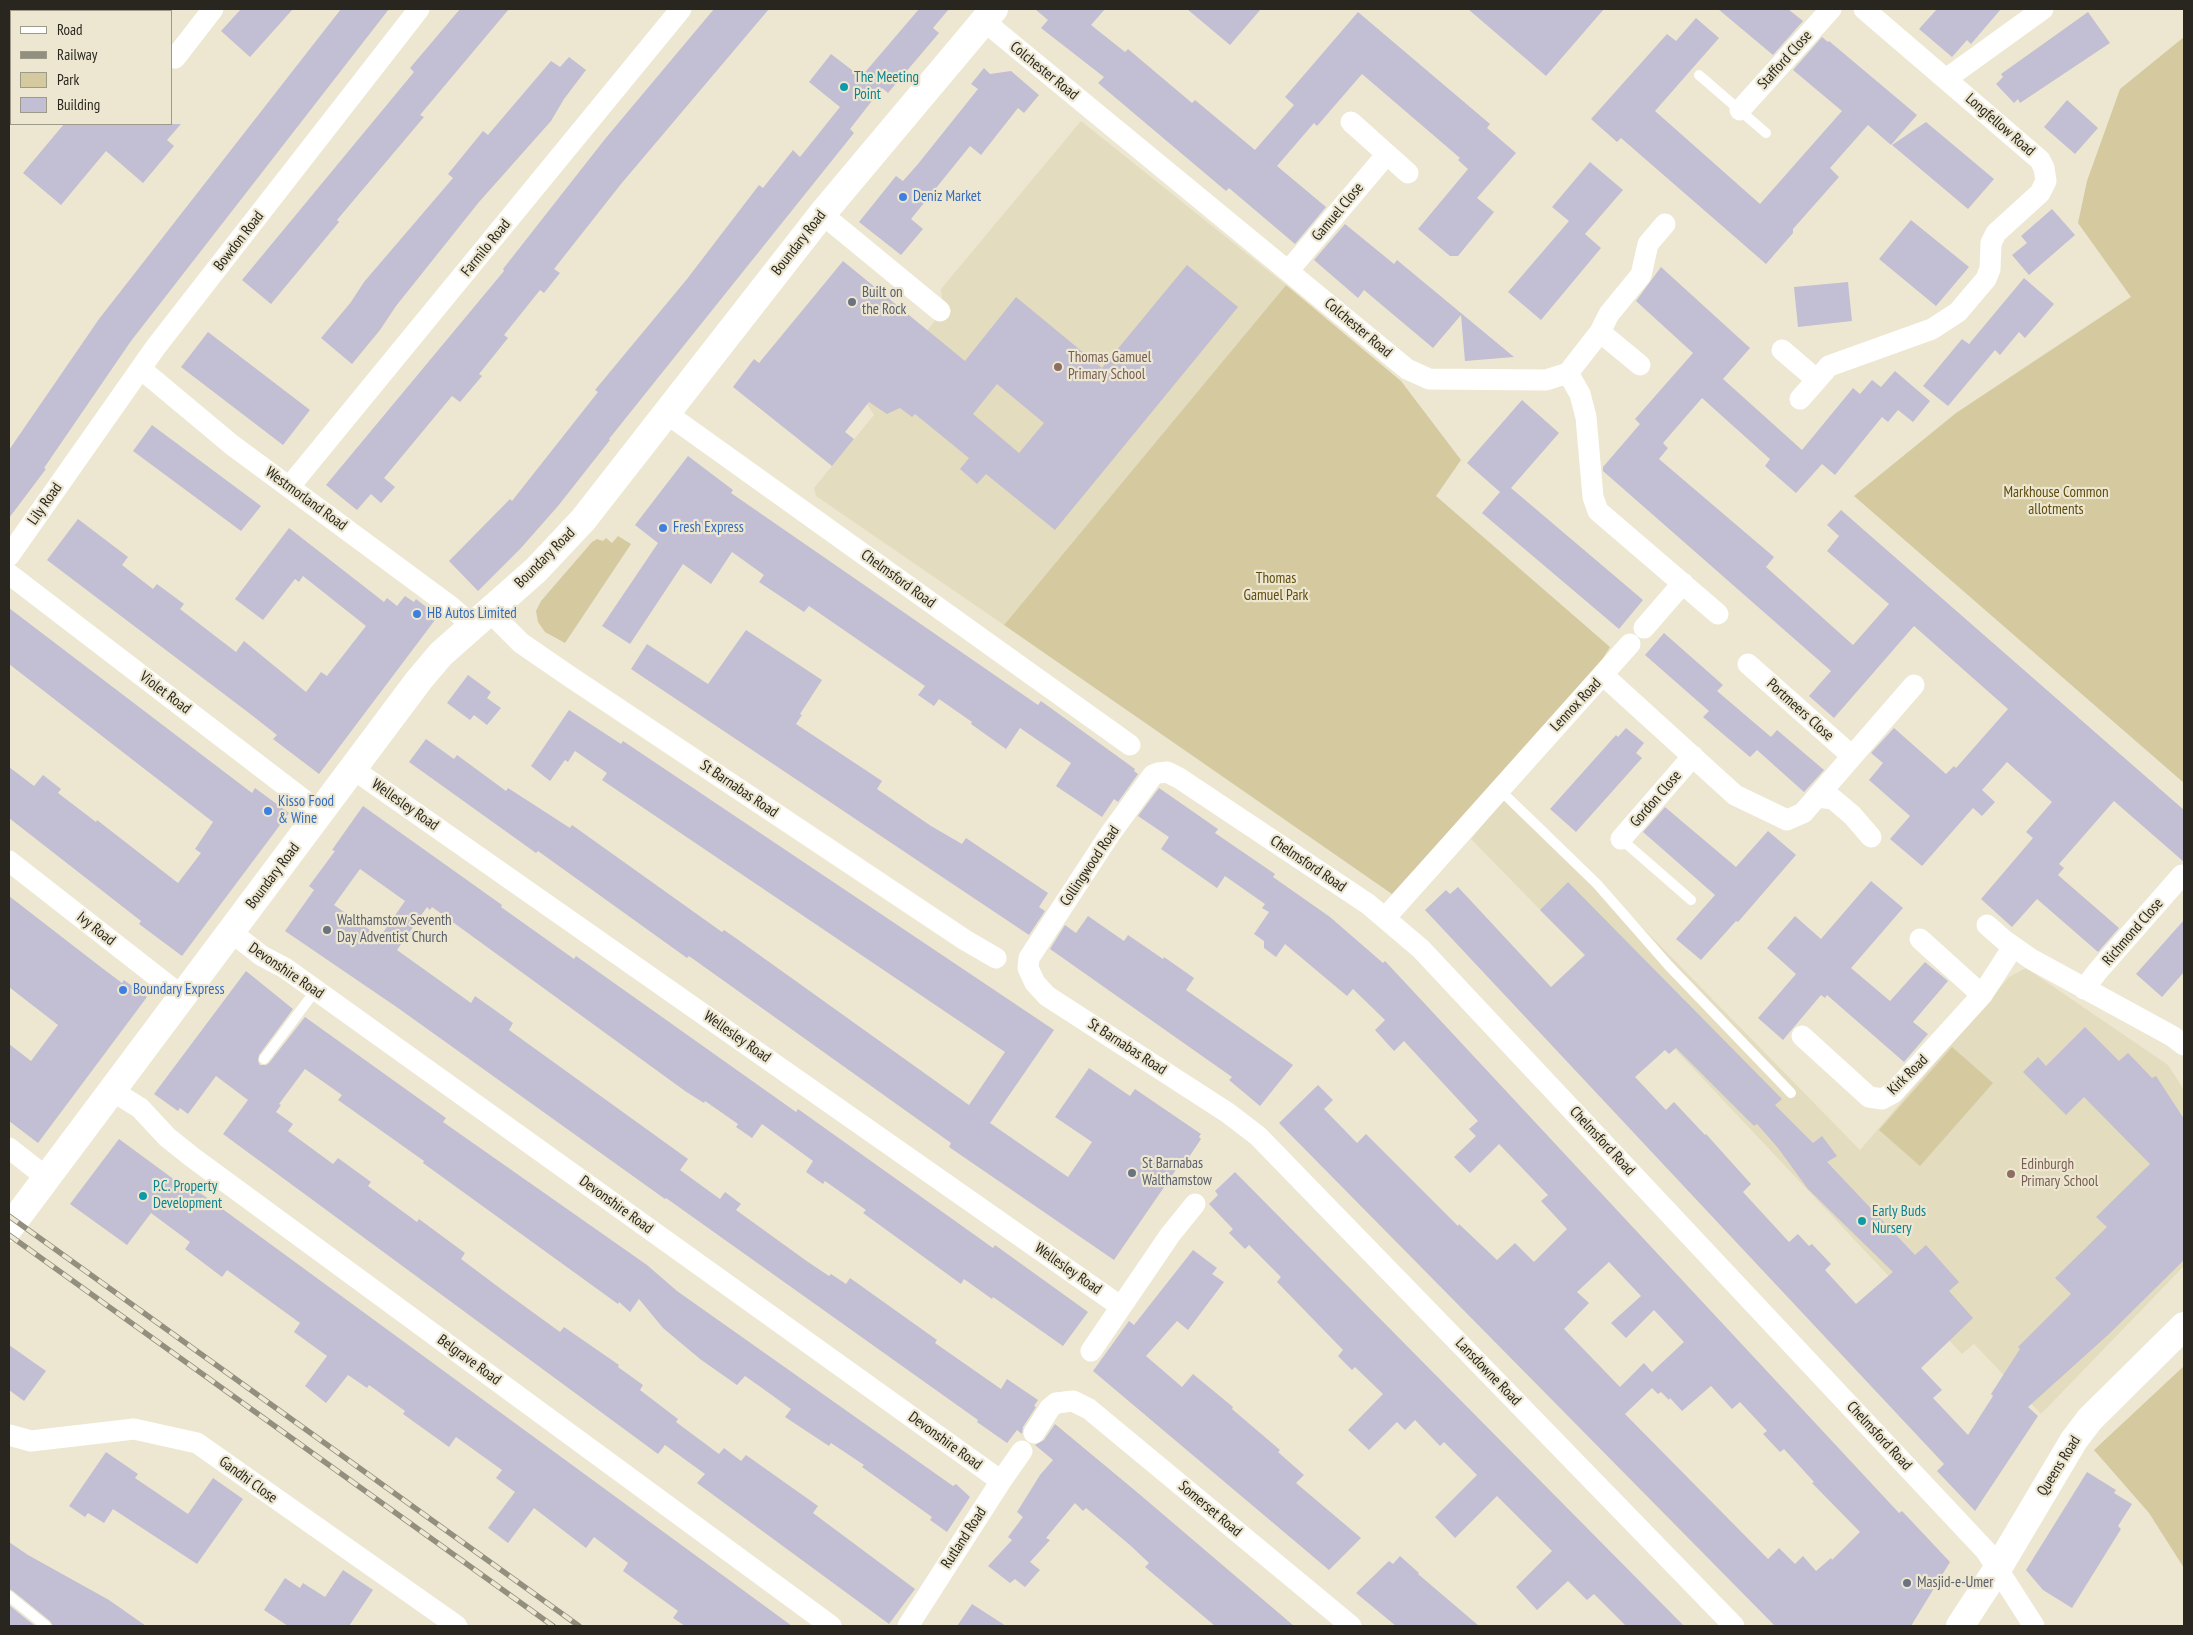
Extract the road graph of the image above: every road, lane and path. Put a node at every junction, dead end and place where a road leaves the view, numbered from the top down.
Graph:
1 (213, 9) edge
2 (419, 9) edge
3 (680, 9) edge
4 (1831, 9) edge
5 (1864, 9) edge
6 (2042, 9) edge
7 (988, 15) edge
8 (173, 57) edge
9 (1699, 75) dead end
10 (1946, 79) junction
11 (1740, 110) junction
12 (1352, 122) dead end
13 (1766, 133) dead end
14 (1387, 154) junction
15 (1408, 173) dead end
16 (822, 214) junction
17 (1665, 224) dead end
18 (1289, 270) junction
19 (940, 311) dead end
20 (1600, 332) junction
21 (1782, 350) dead end
22 (1640, 365) dead end
23 (141, 369) junction
24 (1568, 373) junction
25 (1817, 380) junction
26 (1800, 399) dead end
27 (666, 413) junction
28 (65, 477) joint
29 (290, 486) junction
30 (9, 556) edge
31 (9, 574) edge
32 (1683, 583) junction
33 (1718, 614) dead end
34 (482, 620) junction
35 (1644, 628) dead end
36 (1630, 644) dead end
37 (1748, 664) dead end
38 (1603, 675) junction
39 (1914, 685) dead end
40 (1130, 745) dead end
41 (1693, 756) junction
42 (1852, 756) junction
43 (353, 769) junction
44 (1158, 773) joint
45 (1499, 789) junction
46 (1818, 797) junction
47 (320, 813) junction
48 (1871, 837) dead end
49 (1621, 839) joint
50 (9, 860) edge
51 (2182, 875) dead end
52 (1691, 900) dead end
53 (1386, 917) junction
54 (1987, 925) dead end
55 (231, 932) junction
56 (1920, 940) dead end
57 (2013, 946) junction
58 (996, 958) dead end
59 (1028, 963) joint
60 (2084, 989) junction
61 (316, 990) junction
62 (1982, 995) junction
63 (183, 997) junction
64 (1802, 1036) dead end
65 (2184, 1045) edge
66 (264, 1059) dead end
67 (112, 1090) junction
68 (1791, 1093) dead end
69 (1239, 1120) joint
70 (9, 1148) edge
71 (46, 1178) junction
72 (1195, 1204) dead end
73 (9, 1228) edge
74 (1120, 1306) junction
75 (2184, 1326) edge
76 (1091, 1351) dead end
77 (1034, 1433) dead end
78 (9, 1435) edge
79 (1022, 1451) dead end
80 (1001, 1481) junction
81 (1998, 1568) junction
82 (9, 1596) edge
83 (46, 1626) edge
84 (457, 1626) edge
85 (831, 1626) edge
86 (908, 1626) edge
87 (1352, 1626) edge
88 (1734, 1626) edge
89 (1960, 1626) edge
90 (2034, 1626) edge

1 - 8 street
2 - 23 street, Bowdon Road
3 - 29 street, Farmilo Road
4 - 11 street, Stafford Close
5 - 10 street, Longfellow Road
6 - 10 street
7 - 16 street, Boundary Road
7 - 18 street, Colchester Road
9 - 11 lane
10 - 25 street, Longfellow Road
11 - 13 lane
12 - 14 street
14 - 15 street
14 - 18 street, Gamuel Close
16 - 19 street
16 - 27 street, Boundary Road
17 - 20 street
18 - 24 street, Colchester Road
20 - 22 street
20 - 24 street
21 - 25 street
23 - 28 street, Bowdon Road
23 - 29 street, Westmorland Road
24 - 32 street
25 - 26 street, Longfellow Road
27 - 34 street, Boundary Road
27 - 40 street, Chelmsford Road
28 - 30 street, Lily Road
29 - 34 street, Westmorland Road
31 - 47 street, Violet Road
32 - 33 street
32 - 35 street
34 - 43 street, Boundary Road
34 - 58 street, St Barnabas Road
36 - 38 street
37 - 42 street, Portmeers Close
38 - 41 street, Lennox Road
38 - 45 street, Lennox Road
39 - 42 street, Lennox Road
41 - 46 street, Lennox Road
41 - 49 street, Gordon Close
42 - 46 street, Lennox Road
43 - 47 street, Boundary Road
43 - 74 street, Wellesley Road
44 - 53 street, Chelmsford Road
44 - 59 street, Collingwood Road
45 - 53 street, Lennox Road
45 - 68 lane
46 - 48 street
47 - 55 street, Boundary Road
49 - 52 lane, Gordon Close
50 - 63 street, Ivy Road
51 - 60 street, Richmond Close
53 - 81 street, Chelmsford Road
54 - 57 street
55 - 61 street, Devonshire Road
55 - 63 street, Boundary Road
56 - 62 street
57 - 60 street
57 - 62 street, Kirk Road
59 - 69 street, St Barnabas Road
60 - 65 street
61 - 66 lane
61 - 80 street, Devonshire Road
62 - 64 street, Kirk Road
63 - 67 street, Boundary Road
67 - 71 street, Boundary Road
67 - 85 street, Belgrave Road
69 - 88 street, Lansdowne Road
70 - 71 street
71 - 73 street, Boundary Road
72 - 74 street
74 - 76 street
75 - 81 street, Queens Road
77 - 87 street, Somerset Road
78 - 84 street, Gandhi Close
79 - 80 street, Rutland Road
80 - 86 street, Rutland Road
81 - 89 street, Queens Road
81 - 90 street, Chelmsford Road
82 - 83 lane

